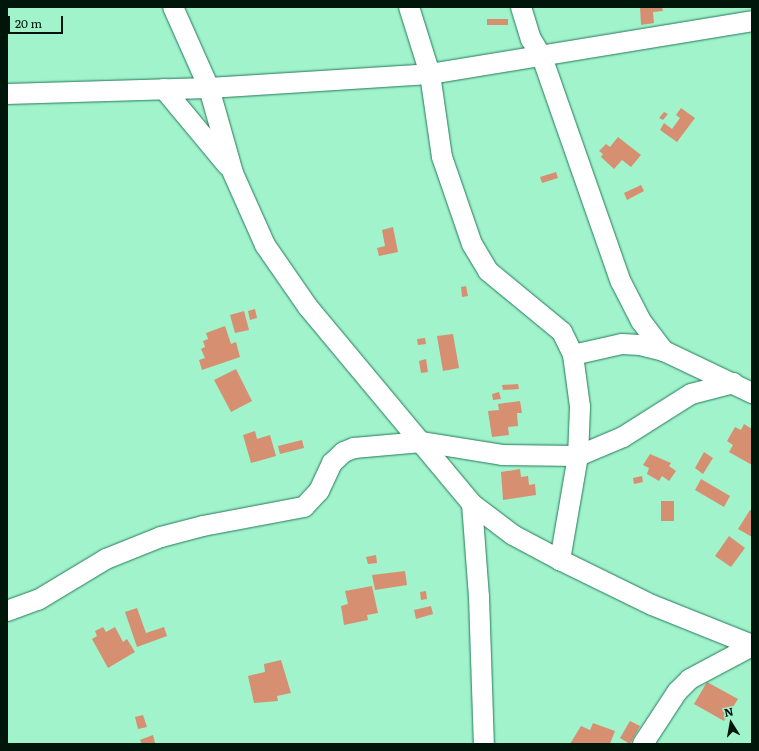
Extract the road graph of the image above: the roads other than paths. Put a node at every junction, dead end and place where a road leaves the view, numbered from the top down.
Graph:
1 (173, 7) edge
2 (409, 7) edge
3 (522, 7) edge
4 (752, 21) edge
5 (542, 57) junction
6 (430, 74) junction
7 (209, 88) junction
8 (164, 89) junction
9 (7, 94) edge
10 (234, 173) junction
11 (664, 351) junction
12 (573, 355) junction
13 (734, 383) junction
14 (752, 393) edge
15 (422, 442) junction
16 (578, 456) junction
17 (472, 504) junction
18 (560, 560) junction
19 (7, 611) edge
20 (752, 646) edge
21 (484, 744) edge
22 (644, 744) edge

1 - 7 street
2 - 6 street
3 - 5 street
4 - 5 street
5 - 6 street
5 - 11 street
6 - 7 street
6 - 12 street
7 - 8 street
7 - 10 street
8 - 9 street
8 - 10 street
10 - 15 street
11 - 12 street
11 - 13 street
12 - 16 street
13 - 14 street
13 - 16 street
15 - 16 street
15 - 17 street
15 - 19 street
16 - 18 street
17 - 18 street
17 - 21 street
18 - 20 street
20 - 22 street

